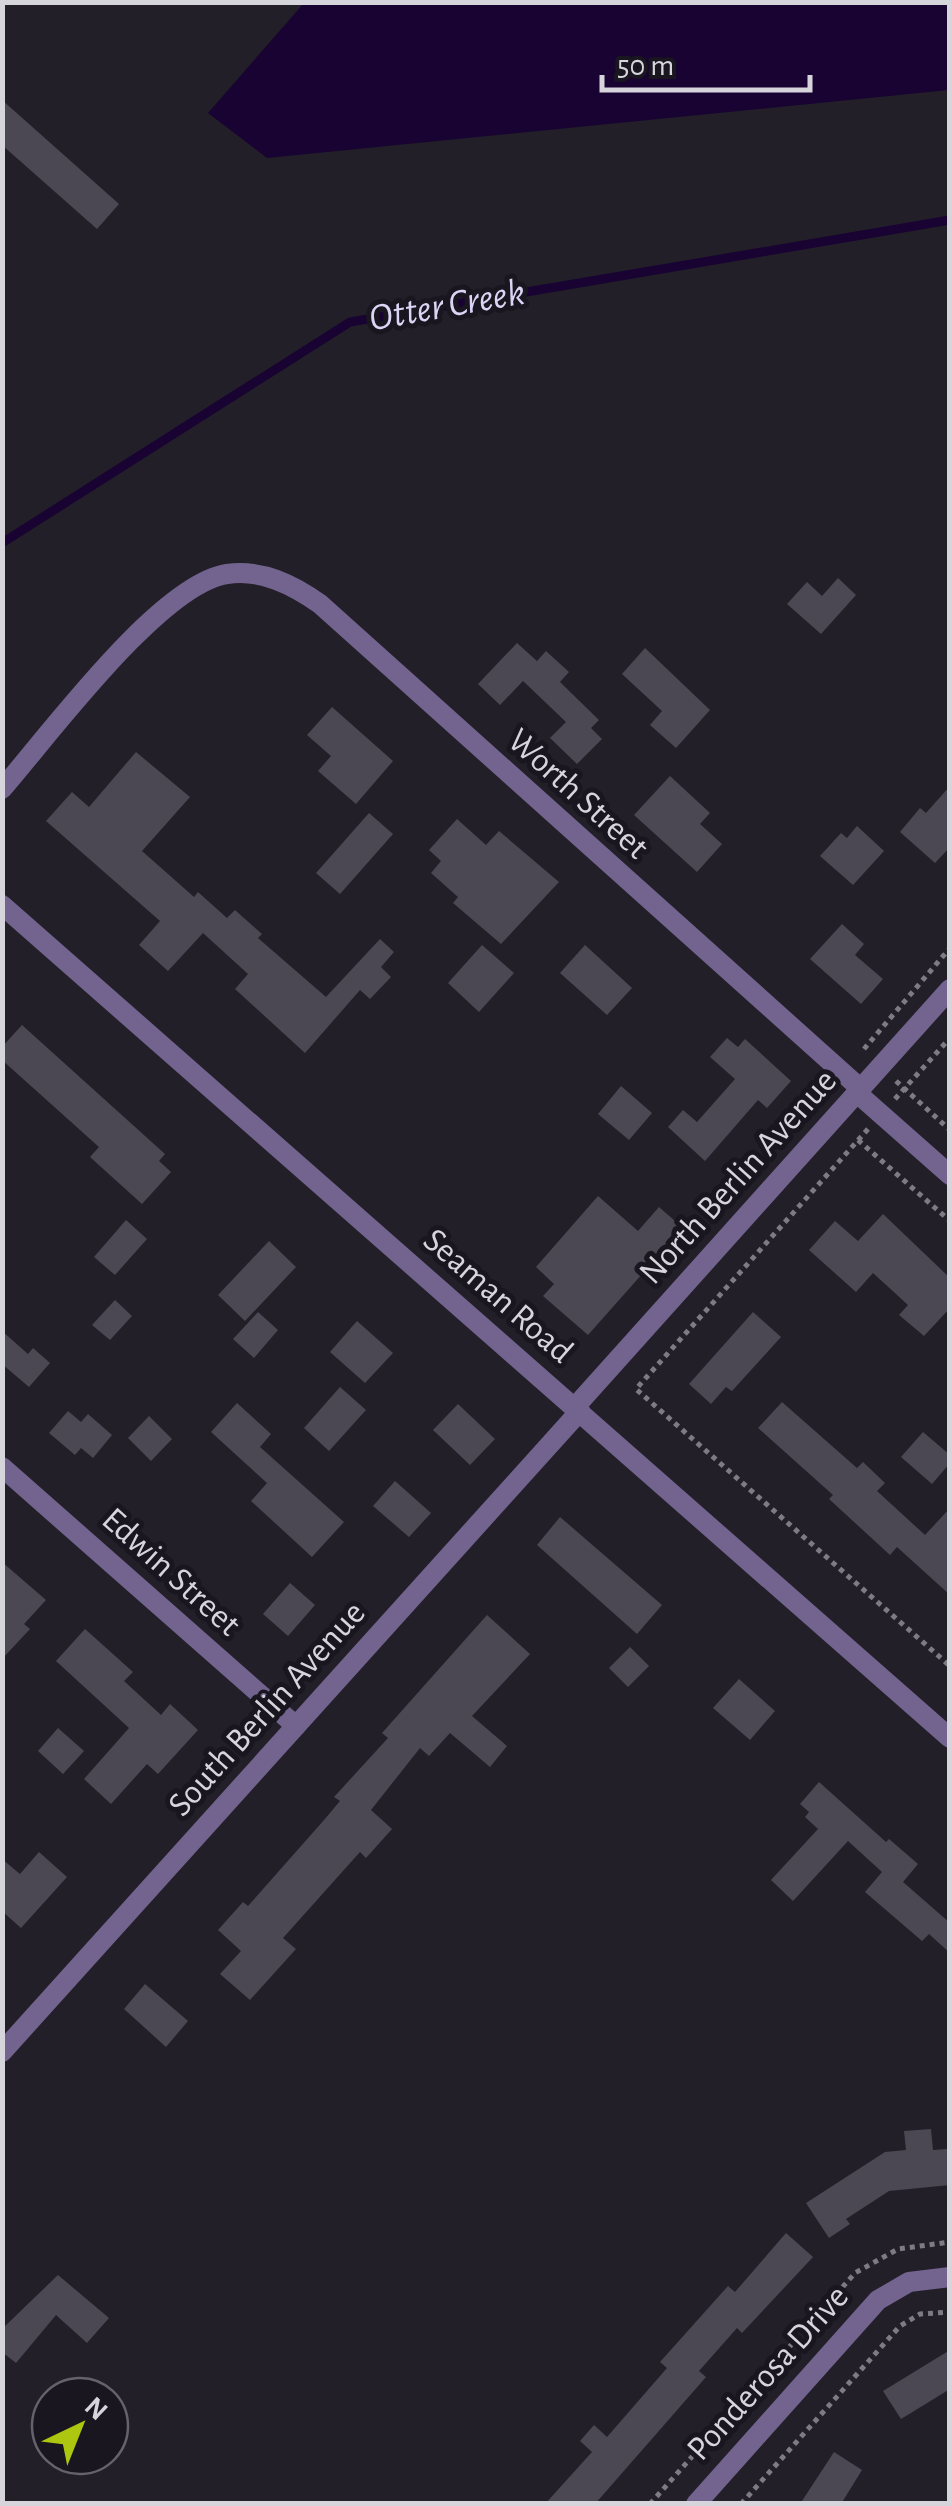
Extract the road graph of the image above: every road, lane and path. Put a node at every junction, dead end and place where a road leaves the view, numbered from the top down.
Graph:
1 (2, 789) edge
2 (2, 905) edge
3 (950, 989) edge
4 (950, 1038) edge
5 (904, 1089) junction
6 (859, 1091) junction
7 (881, 1114) junction
8 (950, 1130) edge
9 (858, 1140) junction
10 (950, 1175) edge
11 (950, 1221) edge
12 (577, 1409) junction
13 (2, 1466) edge
14 (950, 1666) edge
15 (296, 1726) junction
16 (950, 1738) edge
17 (7, 2037) edge
18 (950, 2242) edge
19 (950, 2277) edge
20 (950, 2312) edge
21 (650, 2504) edge
22 (696, 2504) edge
23 (740, 2504) edge

1 - 6 street, Worth Street
2 - 12 street, Seaman Road
3 - 6 street, North Berlin Avenue
4 - 5 path
5 - 7 path
5 - 8 path
6 - 7 street, Worth Street
6 - 12 street, North Berlin Avenue
7 - 9 path
7 - 10 street, Worth Street
9 - 11 path
9 - 14 path
12 - 15 street, South Berlin Avenue
12 - 16 street, Seaman Road
13 - 15 street, Edwin Street
15 - 17 street, South Berlin Avenue
18 - 21 path
19 - 22 street, Ponderosa Drive
20 - 23 path

